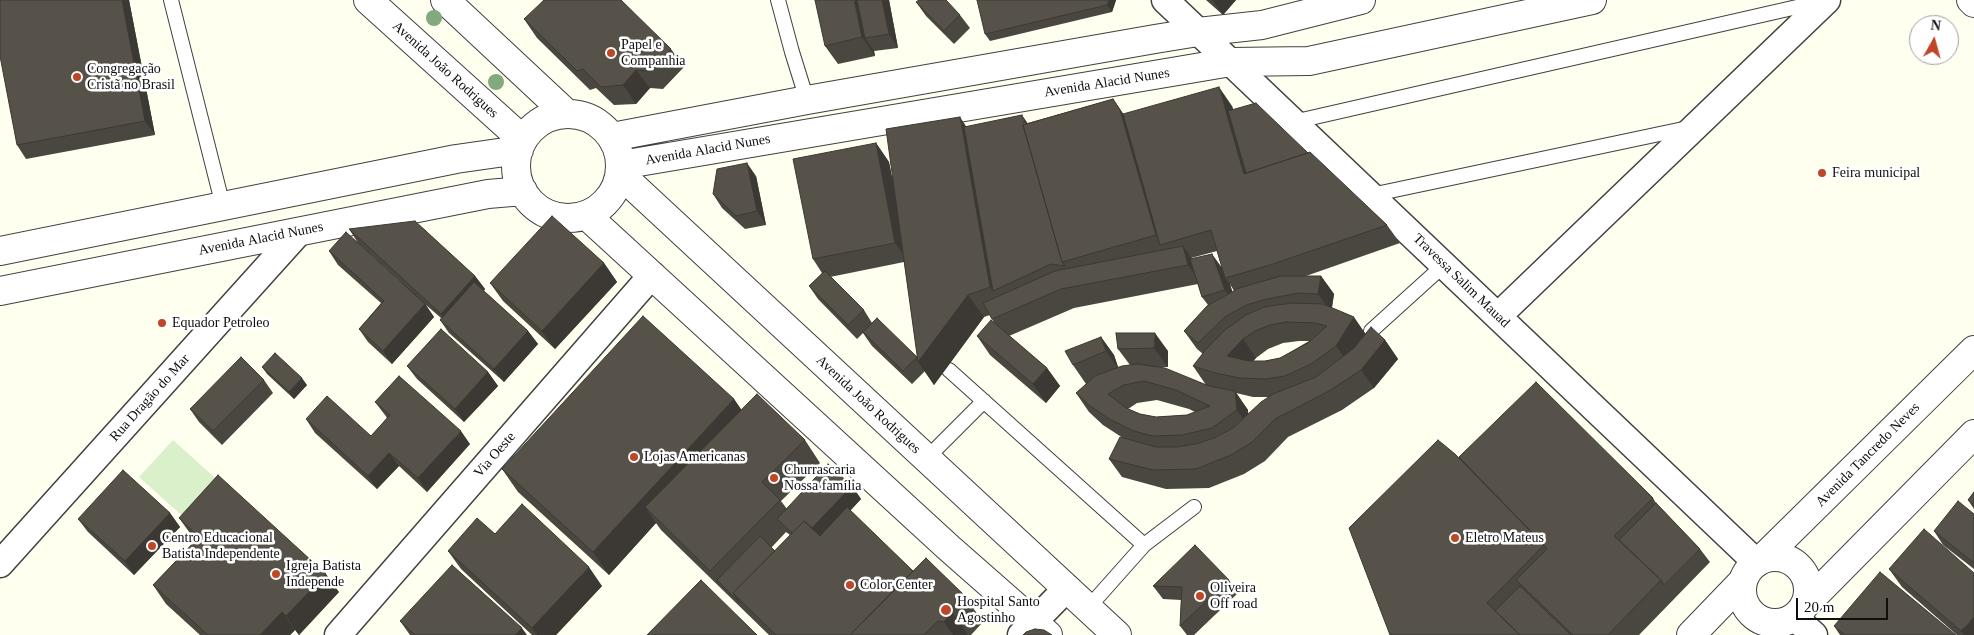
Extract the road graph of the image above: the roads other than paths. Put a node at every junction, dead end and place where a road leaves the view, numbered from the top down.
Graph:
1 (171, 0) edge
2 (368, 0) edge
3 (445, 0) edge
4 (778, 0) edge
5 (1165, 0) edge
6 (1361, 0) edge
7 (1592, 0) edge
8 (1827, 0) edge
9 (1971, 0) edge
10 (1974, 3) edge
11 (1500, 10) edge
12 (1198, 32) junction
13 (1231, 62) junction
14 (807, 100) junction
15 (566, 114) junction
16 (1293, 122) junction
17 (1696, 126) junction
18 (612, 138) junction
19 (521, 145) junction
20 (620, 169) junction
21 (523, 190) junction
22 (1371, 195) junction
23 (223, 206) junction
24 (586, 215) junction
25 (299, 232) junction
26 (0, 251) edge
27 (1444, 265) junction
28 (652, 275) junction
29 (0, 291) edge
30 (1498, 316) junction
31 (1371, 330) edge
32 (1974, 350) edge
33 (949, 370) dead end
34 (984, 401) junction
35 (1974, 434) edge
36 (926, 458) junction
37 (1194, 507) dead end
38 (1144, 545) junction
39 (0, 564) edge
40 (1754, 568) junction
41 (1067, 588) junction
42 (1088, 608) junction
43 (1791, 619) edge
44 (1034, 631) edge
45 (341, 634) edge
46 (1117, 635) edge
47 (1692, 635) edge
48 (1814, 635) edge

1 - 23 lane
2 - 19 street, Avenida João Rodrigues
3 - 15 street
4 - 14 lane
5 - 12 street, Travessa Salim Mauad
6 - 12 street
7 - 11 street, Avenida Alacid Nunes
8 - 16 lane
8 - 17 street
9 - 10 street
11 - 13 street, Avenida Alacid Nunes
12 - 13 street, Travessa Salim Mauad
12 - 14 street
13 - 16 street, Travessa Salim Mauad
13 - 20 street, Avenida Alacid Nunes
14 - 18 street
15 - 18 street
15 - 19 street
16 - 22 street, Travessa Salim Mauad
17 - 22 lane
17 - 30 street
18 - 20 street
19 - 21 street
19 - 23 street
20 - 24 street
20 - 36 street, Avenida João Rodrigues
21 - 24 street
21 - 25 street, Avenida Alacid Nunes
22 - 27 street, Travessa Salim Mauad
23 - 26 street
24 - 28 street
25 - 29 street, Avenida Alacid Nunes
25 - 39 street, Rua Dragão do Mar
27 - 30 street, Travessa Salim Mauad
27 - 31 lane
28 - 44 street
28 - 45 street, Via Oeste
30 - 40 street, Travessa Salim Mauad
32 - 40 street, Avenida Tancredo Neves
33 - 34 lane
34 - 36 lane
34 - 38 lane
35 - 43 street
36 - 41 street, Avenida João Rodrigues
37 - 38 lane
38 - 42 lane
40 - 43 street
40 - 43 street
40 - 47 street, Avenida Tancredo Neves
41 - 42 street, Avenida João Rodrigues
41 - 44 street
42 - 46 street, Avenida João Rodrigues
43 - 48 street

